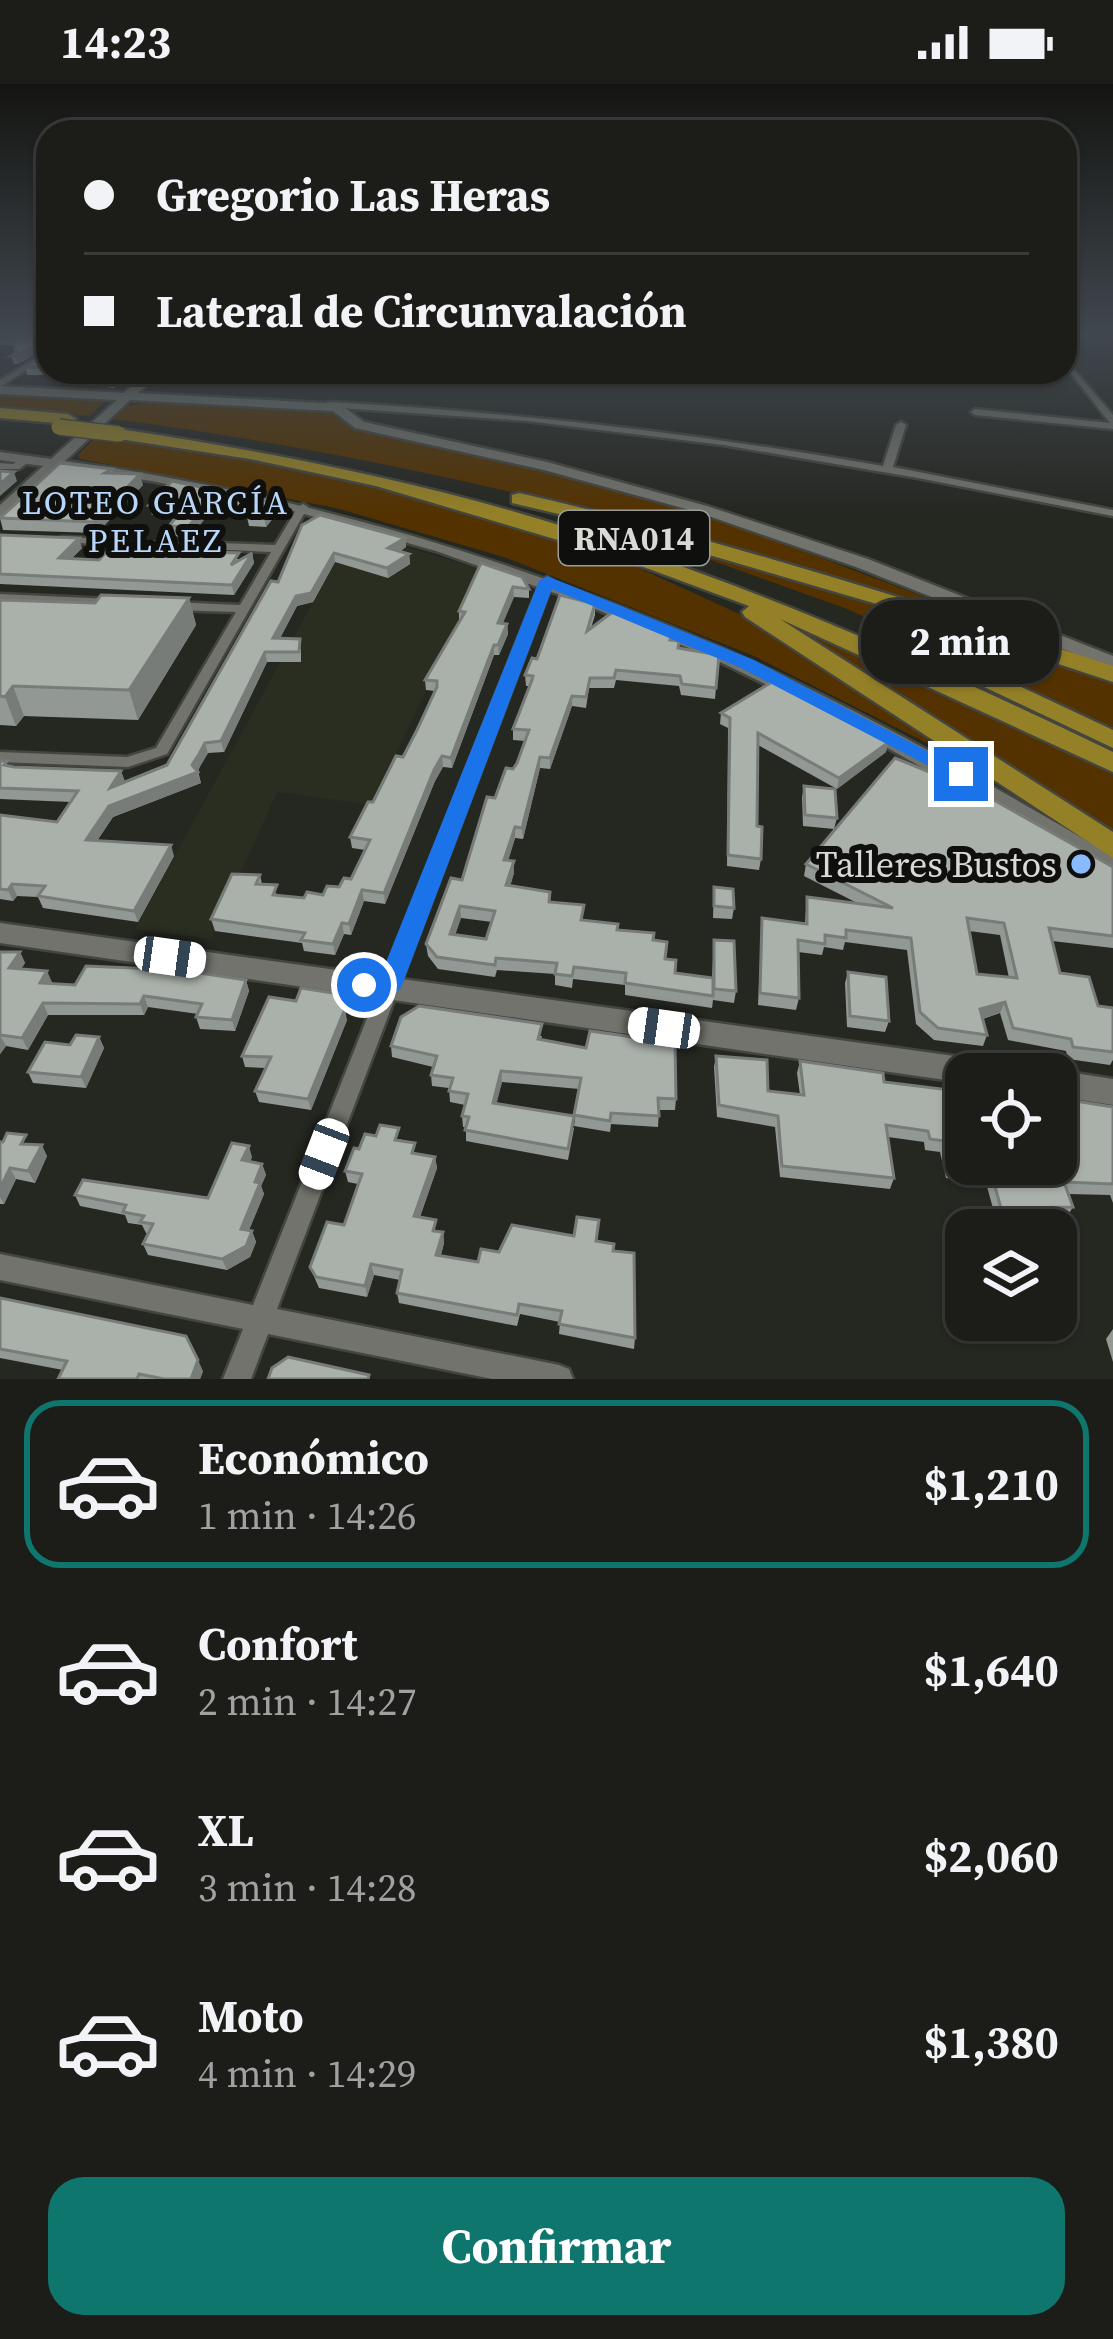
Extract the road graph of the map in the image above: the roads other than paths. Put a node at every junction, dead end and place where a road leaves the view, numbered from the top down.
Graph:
1 (113, 394) edge
2 (1090, 394) edge
3 (126, 396) junction
4 (329, 405) junction
5 (380, 407) junction
6 (975, 412) dead end
7 (0, 417) edge
8 (353, 420) junction
9 (1113, 424) edge
10 (901, 425) dead end
11 (123, 429) junction
12 (0, 456) edge
13 (28, 459) junction
14 (55, 462) junction
15 (0, 466) edge
16 (888, 466) junction
17 (441, 482) junction
18 (303, 507) junction
19 (0, 513) edge
20 (1113, 513) edge
21 (46, 539) edge
22 (140, 543) edge
23 (163, 544) edge
24 (614, 546) junction
25 (279, 549) junction
26 (547, 581) junction
27 (0, 598) edge
28 (134, 604) edge
29 (156, 605) edge
30 (245, 609) junction
31 (1113, 663) edge
32 (1113, 674) edge
33 (1113, 740) edge
34 (0, 757) edge
35 (1113, 763) edge
36 (1113, 847) edge
37 (1113, 867) edge
38 (0, 933) edge
39 (388, 988) junction
40 (945, 1068) edge
41 (1077, 1086) edge
42 (1113, 1092) edge
43 (0, 1267) edge
44 (261, 1319) junction
45 (237, 1379) edge
46 (559, 1379) edge

1 - 3 street
2 - 9 street
3 - 4 street
3 - 14 street
4 - 5 street
4 - 8 street
5 - 8 street
5 - 16 street
6 - 9 street
7 - 11 highway, RNA014, bridge
8 - 31 street
10 - 16 street
11 - 17 highway, RNA014
11 - 24 highway, RNA014
12 - 13 street
13 - 14 street
13 - 15 street
14 - 18 street
14 - 19 street
16 - 20 street
17 - 32 highway
17 - 33 highway, RNA014
18 - 25 street
18 - 26 street
21 - 22 street
23 - 25 street
24 - 35 highway, RNA014
24 - 36 highway
25 - 30 street
26 - 37 street
26 - 39 street
27 - 28 street
29 - 30 street
30 - 34 street
38 - 39 street
39 - 40 street
39 - 44 street
41 - 42 street
43 - 44 street
44 - 45 street
44 - 46 street

